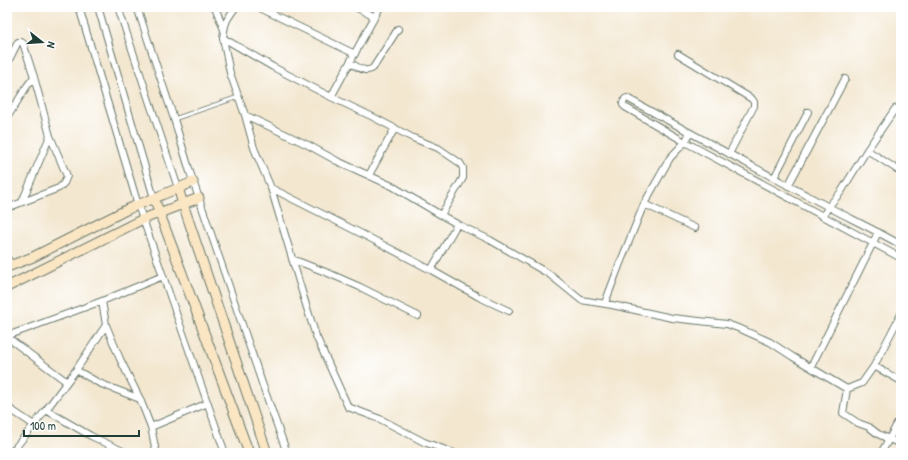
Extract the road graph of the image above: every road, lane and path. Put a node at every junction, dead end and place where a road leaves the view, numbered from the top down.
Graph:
1 (79, 7) edge
2 (98, 7) edge
3 (118, 7) edge
4 (137, 7) edge
5 (215, 7) edge
6 (236, 7) edge
7 (258, 7) edge
8 (355, 7) edge
9 (380, 7) edge
10 (375, 17) junction
11 (398, 28) dead end
12 (224, 31) junction
13 (223, 38) junction
14 (355, 54) junction
15 (678, 54) dead end
16 (350, 62) junction
17 (7, 64) edge
18 (34, 77) junction
19 (845, 79) dead end
20 (238, 97) junction
21 (331, 97) junction
22 (901, 109) edge
23 (808, 112) dead end
24 (245, 115) junction
25 (7, 118) edge
26 (174, 119) junction
27 (395, 128) junction
28 (690, 133) junction
29 (50, 136) junction
30 (685, 142) junction
31 (867, 150) junction
32 (729, 154) junction
33 (901, 172) edge
34 (369, 176) junction
35 (774, 178) junction
36 (193, 182) junction
37 (788, 186) junction
38 (178, 188) junction
39 (271, 188) junction
40 (154, 198) junction
41 (199, 198) junction
42 (22, 202) junction
43 (183, 204) junction
44 (644, 204) junction
45 (138, 205) junction
46 (828, 207) junction
47 (7, 208) edge
48 (159, 212) junction
49 (441, 215) junction
50 (823, 216) junction
51 (143, 219) junction
52 (457, 224) junction
53 (695, 228) dead end
54 (878, 232) junction
55 (873, 243) junction
56 (901, 245) edge
57 (901, 258) edge
58 (292, 259) junction
59 (9, 263) edge
60 (431, 270) junction
61 (163, 276) junction
62 (7, 287) edge
63 (102, 301) junction
64 (605, 304) junction
65 (509, 310) dead end
66 (418, 316) dead end
67 (900, 318) edge
68 (106, 325) junction
69 (7, 336) edge
70 (874, 366) junction
71 (810, 367) junction
72 (76, 370) junction
73 (901, 381) edge
74 (67, 382) junction
75 (847, 389) junction
76 (140, 399) junction
77 (208, 403) junction
78 (7, 407) edge
79 (46, 410) junction
80 (901, 417) edge
81 (34, 425) junction
82 (151, 427) junction
83 (889, 439) junction
84 (901, 444) edge
85 (11, 453) edge
86 (127, 453) edge
87 (157, 453) edge
88 (225, 453) edge
89 (249, 453) edge
90 (267, 453) edge
91 (287, 453) edge
92 (454, 453) edge
93 (881, 453) edge

1 - 45 street
2 - 40 street
3 - 38 street
4 - 26 street
5 - 12 street
6 - 12 street
7 - 14 street
8 - 10 street
9 - 10 street
10 - 14 street
11 - 16 street
12 - 13 street
13 - 20 street
13 - 21 street
14 - 16 street
15 - 32 street
16 - 21 street
17 - 18 street
18 - 25 street
18 - 29 street
19 - 37 street
20 - 24 street
20 - 26 lane
21 - 27 street
22 - 31 street
23 - 35 street
24 - 34 street
24 - 39 street
26 - 36 street
27 - 34 street
27 - 49 street
28 - 30 street
28 - 30 street
28 - 32 street
29 - 42 street
29 - 42 street
30 - 44 street
30 - 50 street
31 - 33 street
31 - 46 street
32 - 35 street
34 - 49 street
35 - 37 street
36 - 38 street
36 - 41 street
37 - 46 street
38 - 40 street
38 - 43 street
39 - 58 street
39 - 60 street
40 - 45 street
40 - 48 street
41 - 43 street
41 - 91 street
42 - 47 street
43 - 48 street
43 - 90 street
44 - 53 street
44 - 64 street
45 - 51 street
45 - 59 street
46 - 50 street
46 - 54 street
48 - 51 street
48 - 89 street
49 - 52 street
50 - 55 street
51 - 61 street
51 - 62 street
52 - 60 street
52 - 64 street
54 - 55 street
54 - 56 street
55 - 57 street
55 - 71 street
58 - 66 street
58 - 92 street
60 - 65 street
61 - 63 street
61 - 77 street
63 - 68 street
63 - 69 street
64 - 71 street
67 - 70 street
68 - 72 street
68 - 76 street
69 - 74 street
70 - 73 street
70 - 75 street
71 - 75 street
72 - 74 street
72 - 76 street
74 - 79 street
75 - 83 street
76 - 82 street
77 - 82 street
77 - 88 street
78 - 81 street
79 - 81 street
79 - 86 street
80 - 83 street
81 - 85 street
82 - 87 street
83 - 84 street
83 - 93 street

